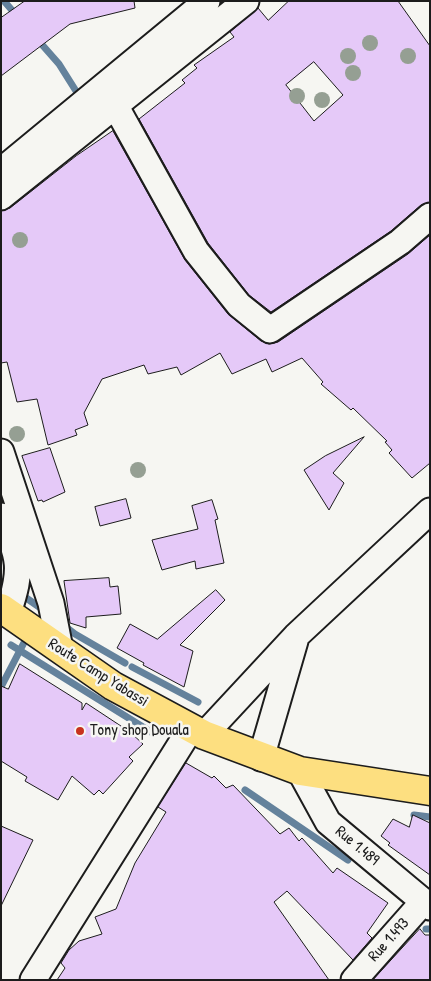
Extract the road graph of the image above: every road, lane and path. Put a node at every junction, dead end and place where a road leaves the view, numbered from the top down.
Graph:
1 (207, 1) edge
2 (246, 1) edge
3 (115, 105) junction
4 (1, 171) edge
5 (1, 198) edge
6 (430, 216) edge
7 (1, 452) edge
8 (430, 511) edge
9 (1, 516) edge
10 (9, 613) edge
11 (296, 636) junction
12 (53, 644) junction
13 (197, 731) junction
14 (261, 758) junction
15 (300, 772) junction
16 (430, 791) edge
17 (427, 904) edge
18 (33, 980) edge
19 (354, 980) edge

1 - 4 street
2 - 3 street
3 - 5 street
3 - 6 street
7 - 12 street
8 - 11 street
9 - 10 street
10 - 12 main road, Route Camp Yabassi
11 - 13 street
11 - 14 street
12 - 13 main road, Route Camp Yabassi
13 - 14 main road, Route Camp Yabassi
13 - 18 street
14 - 15 main road, Route Camp Yabassi
15 - 16 main road, Route Camp Yabassi
15 - 17 street, Rue 1.489
17 - 19 street, Rue 1.493

